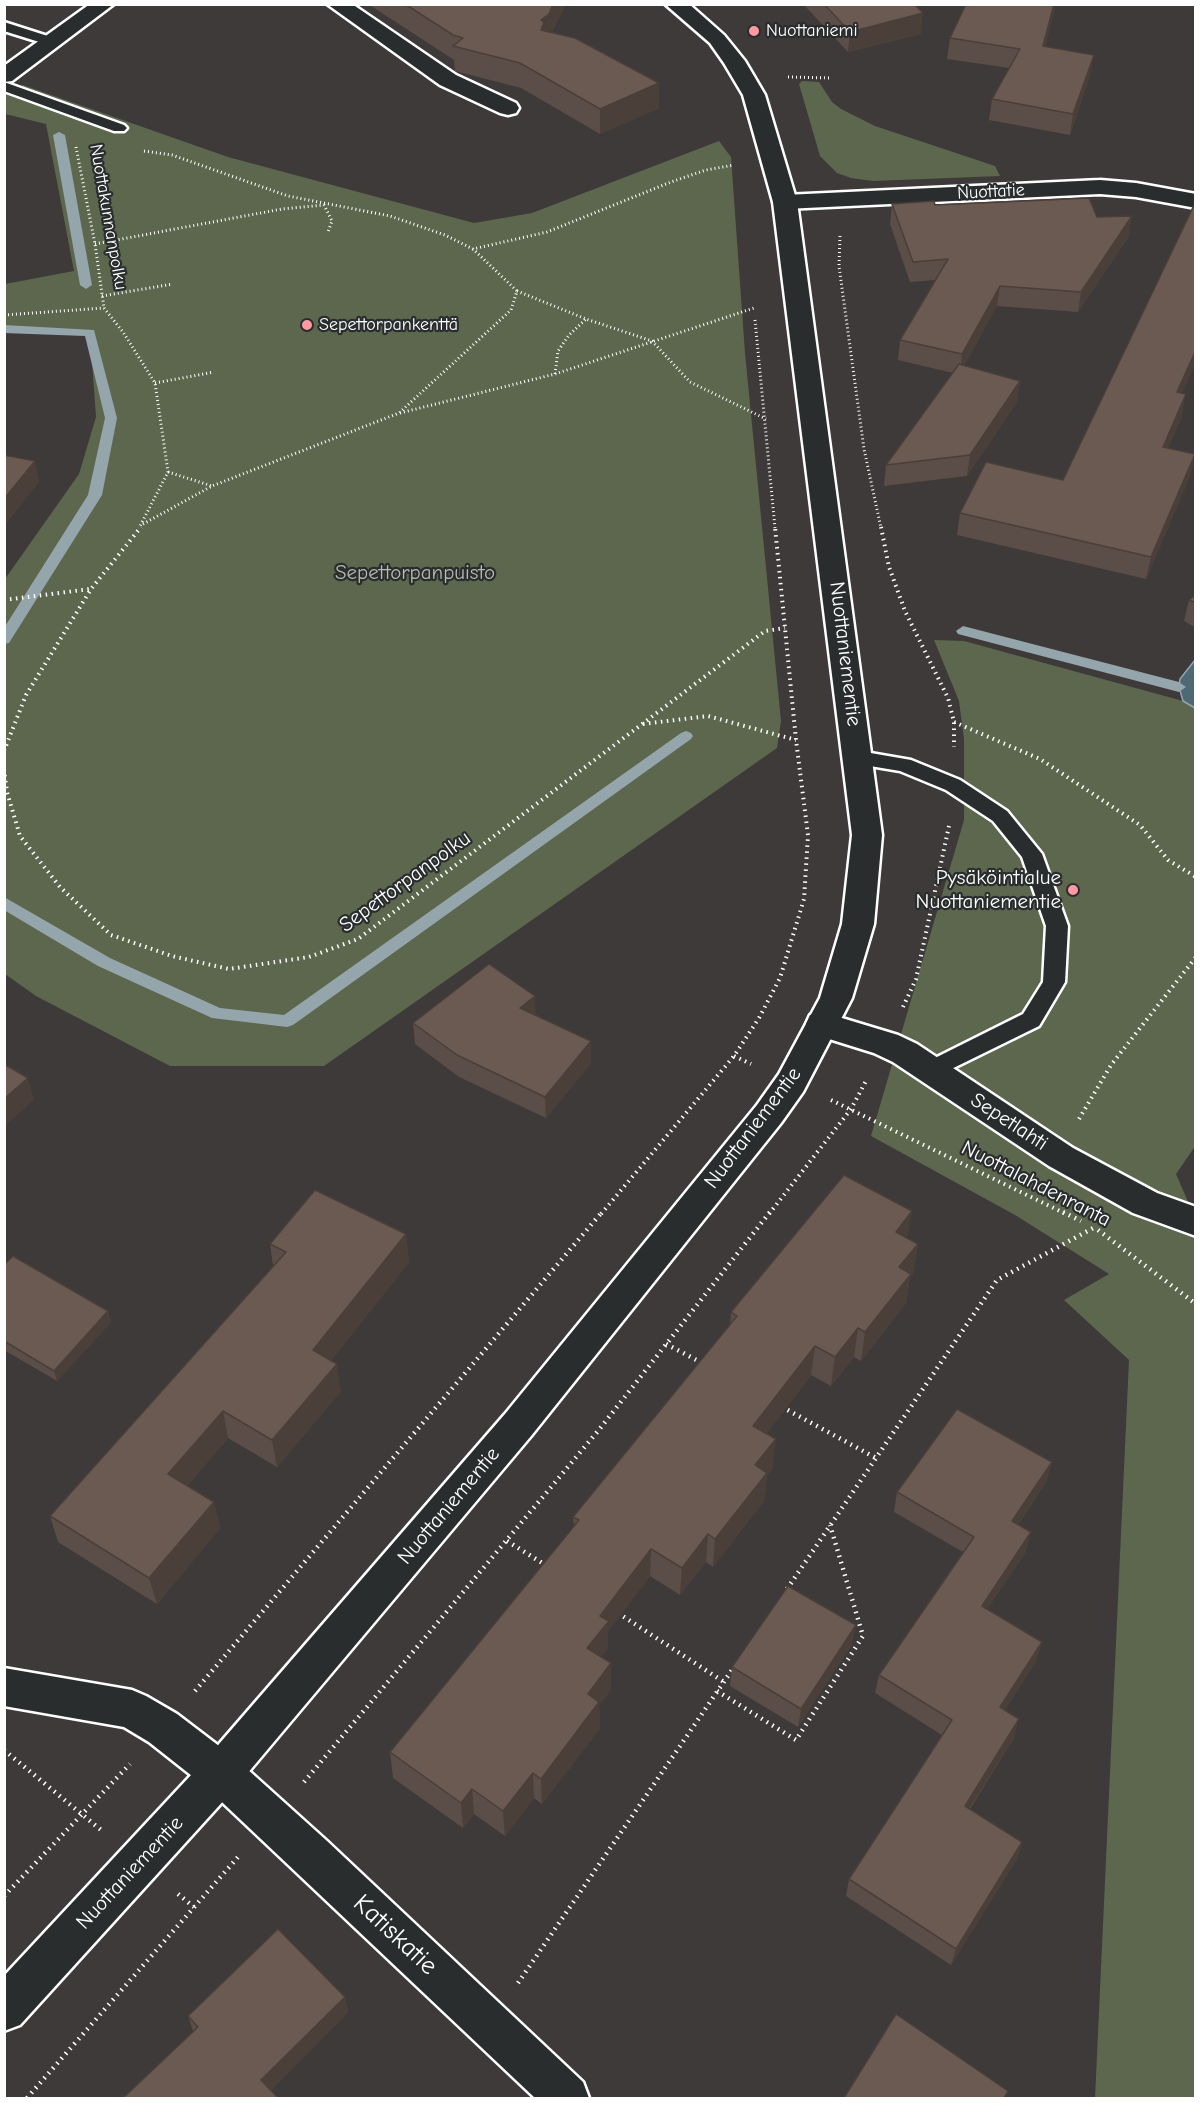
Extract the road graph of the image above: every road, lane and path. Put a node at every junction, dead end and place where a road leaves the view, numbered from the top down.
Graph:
1 (104, 4) edge
2 (337, 4) edge
3 (675, 4) edge
4 (4, 26) edge
5 (52, 42) junction
6 (4, 76) edge
7 (787, 77) dead end
8 (832, 78) dead end
9 (4, 86) edge
10 (508, 108) dead end
11 (119, 128) dead end
12 (76, 146) dead end
13 (142, 151) dead end
14 (740, 164) dead end
15 (837, 199) junction
16 (1196, 201) edge
17 (785, 202) junction
18 (324, 205) junction
19 (328, 232) dead end
20 (95, 244) junction
21 (473, 249) junction
22 (173, 284) dead end
23 (517, 291) junction
24 (102, 296) junction
25 (754, 298) dead end
26 (104, 308) junction
27 (754, 308) junction
28 (4, 315) edge
29 (586, 319) junction
30 (652, 341) junction
31 (214, 372) dead end
32 (555, 374) junction
33 (155, 383) junction
34 (399, 413) junction
35 (766, 419) junction
36 (168, 472) junction
37 (212, 486) junction
38 (143, 525) junction
39 (91, 589) junction
40 (4, 600) edge
41 (785, 628) junction
42 (954, 722) junction
43 (642, 724) junction
44 (796, 740) junction
45 (4, 751) edge
46 (859, 758) junction
47 (4, 769) edge
48 (953, 784) junction
49 (1196, 878) edge
50 (1196, 957) edge
51 (822, 1024) junction
52 (886, 1044) junction
53 (931, 1070) junction
54 (851, 1109) junction
55 (1062, 1157) junction
56 (1196, 1222) edge
57 (1095, 1227) junction
58 (1196, 1304) edge
59 (666, 1344) junction
60 (708, 1367) edge
61 (771, 1401) edge
62 (876, 1458) junction
63 (830, 1525) junction
64 (507, 1541) junction
65 (556, 1573) edge
66 (784, 1593) edge
67 (616, 1611) edge
68 (737, 1662) edge
69 (724, 1682) junction
70 (4, 1687) edge
71 (717, 1691) junction
72 (163, 1728) junction
73 (4, 1750) edge
74 (221, 1773) junction
75 (82, 1814) junction
76 (272, 1820) junction
77 (4, 1896) edge
78 (4, 2009) edge
79 (490, 2024) junction
80 (27, 2098) edge
81 (567, 2098) edge

1 - 5 main road
2 - 10 main road
3 - 17 main road, Nuottaniementie
4 - 5 lane
5 - 6 main road
7 - 8 path
9 - 11 lane, Nuottakunnanpolku
12 - 20 path, Nuottakunnanpolku
13 - 18 path
14 - 21 path
15 - 16 main road, Nuottatie
15 - 17 main road, Nuottatie
15 - 42 path
17 - 46 main road, Nuottaniementie
18 - 19 path
18 - 20 path
18 - 21 path
20 - 24 path, Nuottakunnanpolku
21 - 23 path
22 - 24 path
23 - 29 path
23 - 34 path
24 - 26 path, Nuottakunnanpolku
25 - 27 path
26 - 28 path
26 - 33 path
27 - 30 path
27 - 35 path
29 - 30 path
29 - 32 path
30 - 32 path
30 - 35 path
31 - 33 path
32 - 34 path
33 - 36 path
34 - 37 path
35 - 41 path
36 - 37 path
36 - 38 path
37 - 38 path
38 - 39 path
39 - 40 path
39 - 45 path
41 - 43 path, Sepettorpanpolku
41 - 44 path
42 - 48 path
42 - 49 path
43 - 44 path
43 - 47 path, Sepettorpanpolku
44 - 72 path
46 - 48 lane
46 - 51 main road, Nuottaniementie
48 - 52 path
48 - 53 lane
50 - 55 path
51 - 52 main road, Sepetlahti
51 - 74 main road, Nuottaniementie
52 - 53 main road, Sepetlahti
52 - 54 path
53 - 55 main road, Sepetlahti
54 - 57 path, Nuottalahdenranta
54 - 59 path
55 - 56 main road, Sepetlahti
55 - 57 path
57 - 58 path, Nuottalahdenranta
57 - 62 path
59 - 60 path
59 - 64 path
61 - 62 path
62 - 63 path
63 - 66 path
63 - 71 path
64 - 65 path
64 - 76 path
67 - 69 path
68 - 69 path
69 - 71 path
70 - 72 main road, Katiskatie
71 - 79 path
72 - 74 main road, Katiskatie
72 - 75 path
73 - 75 path
74 - 76 main road, Katiskatie
74 - 78 main road, Nuottaniementie
75 - 77 path
76 - 79 main road, Katiskatie
76 - 80 path
79 - 81 main road, Katiskatie

